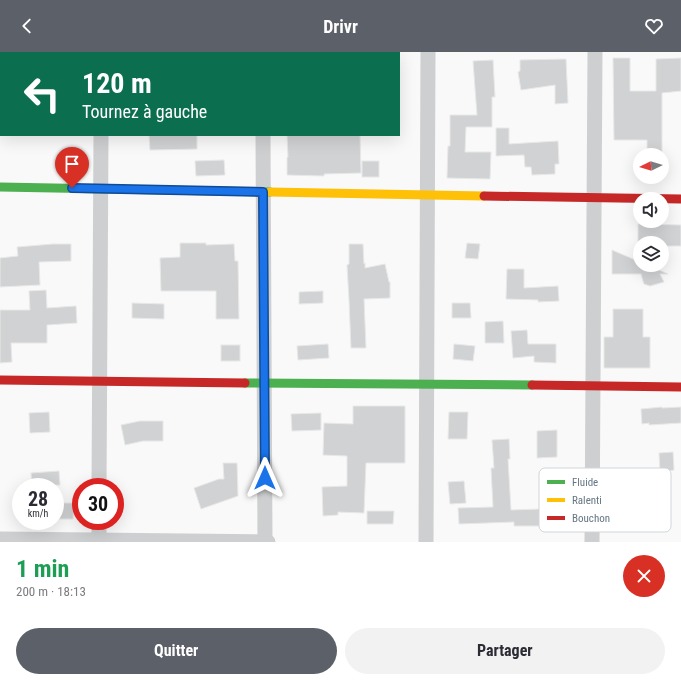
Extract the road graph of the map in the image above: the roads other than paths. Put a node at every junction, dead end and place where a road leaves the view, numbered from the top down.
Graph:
1 (428, 52) edge
2 (595, 52) edge
3 (101, 136) edge
4 (263, 136) edge
5 (0, 187) edge
6 (101, 189) junction
7 (263, 192) junction
8 (428, 194) junction
9 (594, 197) junction
10 (681, 199) edge
11 (0, 380) edge
12 (100, 381) junction
13 (264, 383) junction
14 (427, 384) junction
15 (593, 386) junction
16 (681, 387) edge
17 (592, 468) edge
18 (99, 478) edge
19 (99, 530) edge
20 (592, 532) edge
21 (0, 539) edge
22 (99, 541) edge
23 (267, 542) edge
24 (426, 542) edge
25 (592, 542) edge

1 - 8 street
2 - 9 street
3 - 6 street
4 - 7 street
5 - 6 street
6 - 7 street
6 - 12 street
7 - 8 street
7 - 13 street
8 - 9 street
8 - 14 street
9 - 10 street
9 - 15 street
11 - 12 street
12 - 13 street
12 - 18 street
13 - 14 street
13 - 23 street
14 - 15 street
14 - 24 street
15 - 16 street
15 - 17 street
19 - 22 street
20 - 25 street
21 - 22 street
22 - 23 street

